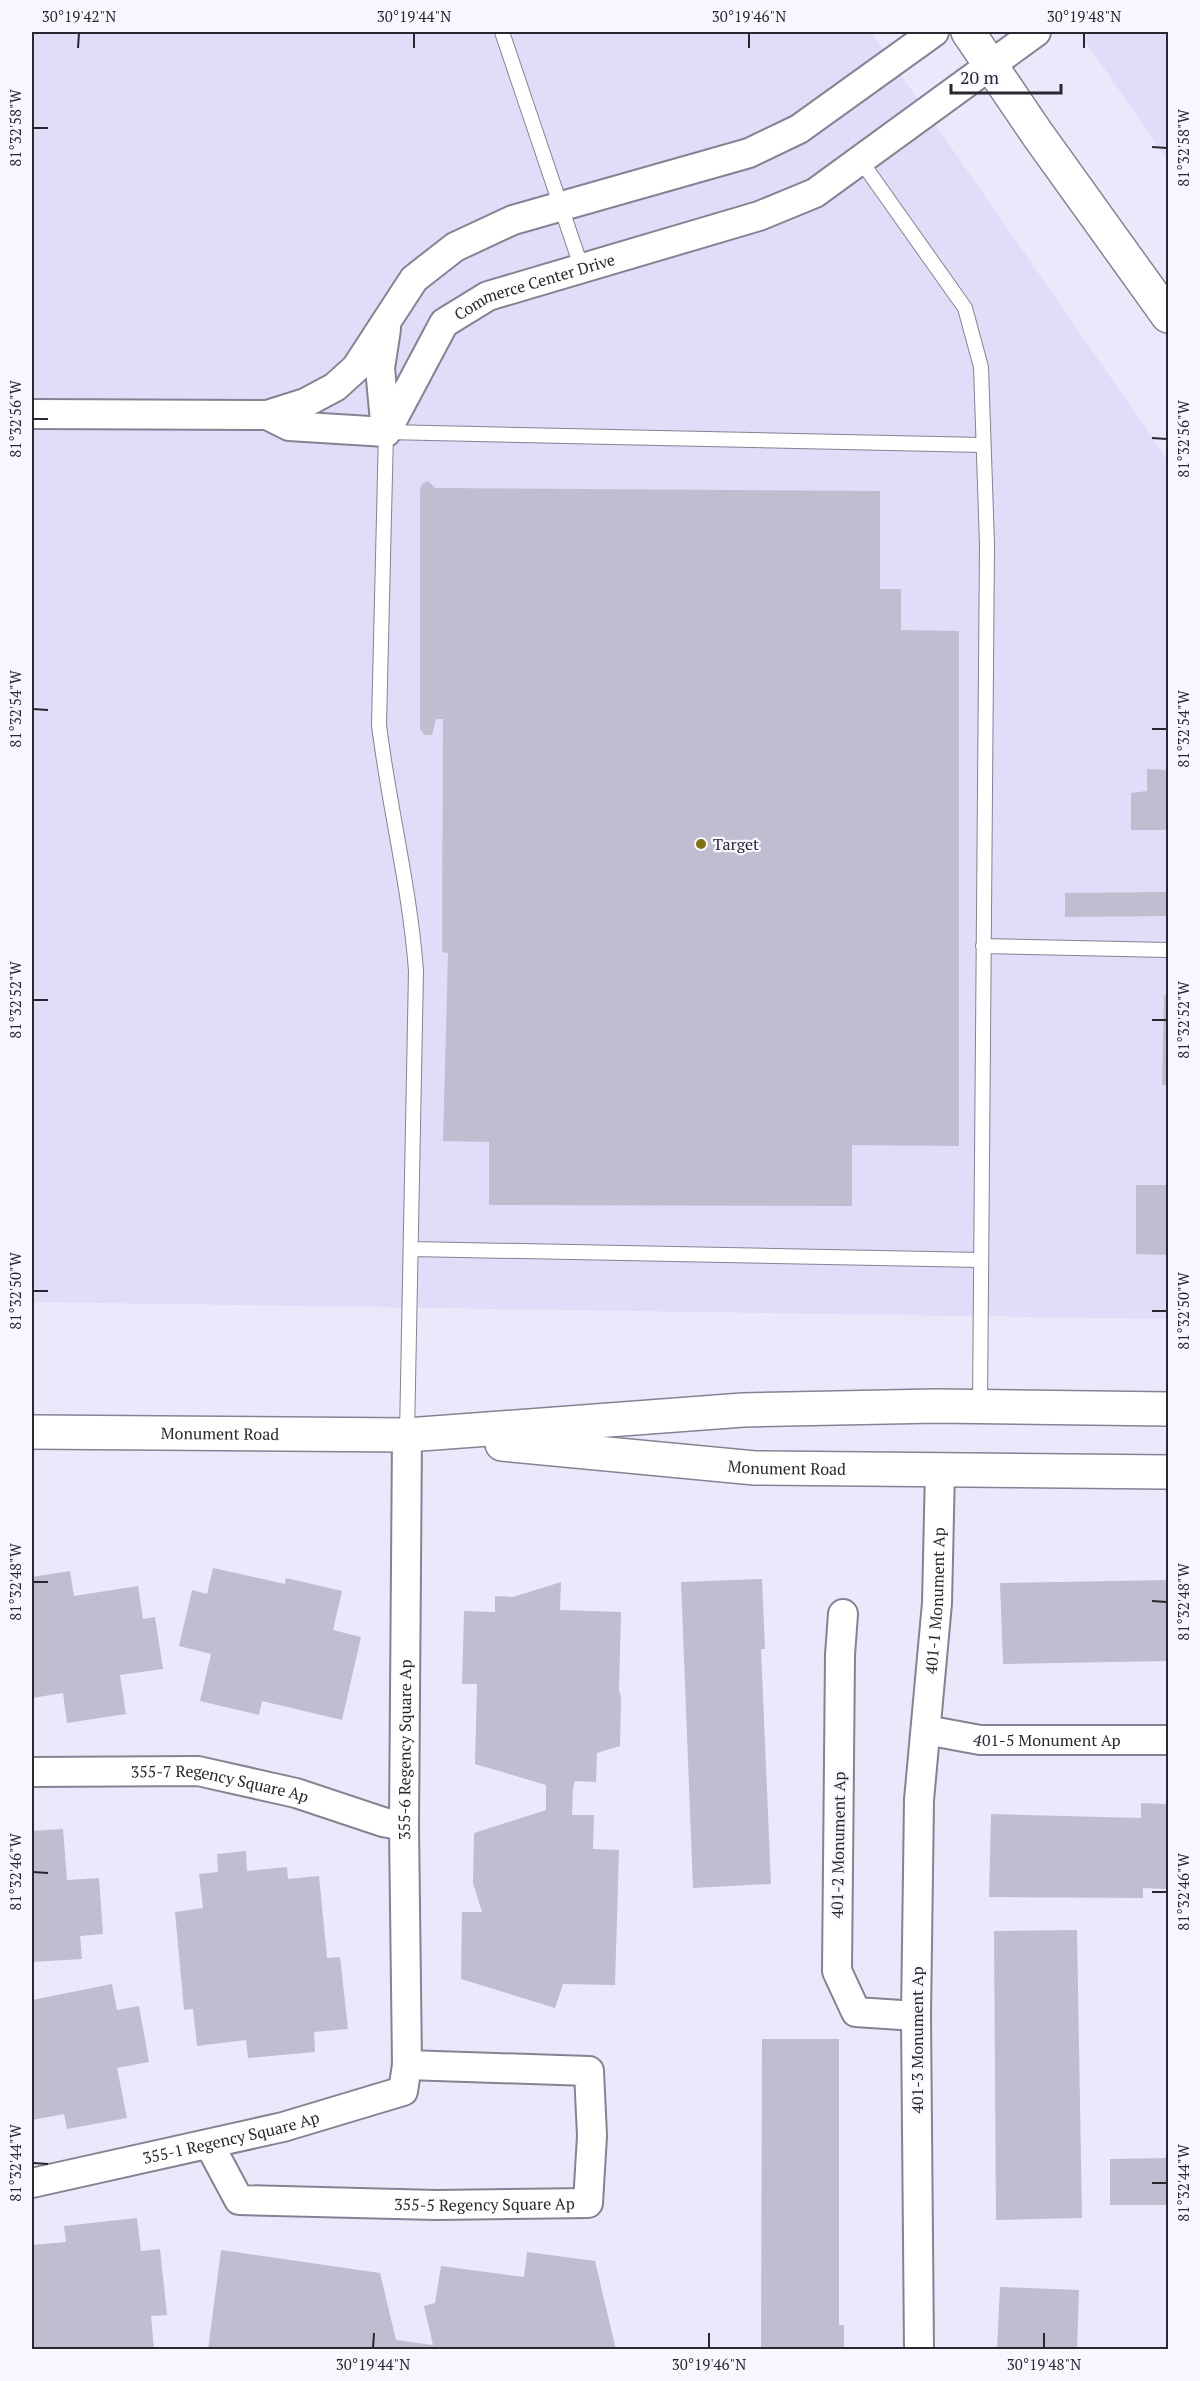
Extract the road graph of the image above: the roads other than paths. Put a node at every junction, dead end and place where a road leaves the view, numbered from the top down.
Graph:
1 (502, 32) edge
2 (934, 32) edge
3 (968, 32) edge
4 (1036, 32) edge
5 (990, 64) junction
6 (861, 162) junction
7 (559, 207) junction
8 (582, 269) junction
9 (1168, 316) edge
10 (388, 321) junction
11 (32, 414) edge
12 (267, 415) junction
13 (386, 432) junction
14 (983, 445) junction
15 (983, 945) junction
16 (1168, 950) edge
17 (411, 1249) junction
18 (981, 1260) junction
19 (980, 1406) junction
20 (1168, 1409) edge
21 (32, 1432) edge
22 (407, 1435) junction
23 (940, 1470) junction
24 (1168, 1472) edge
25 (843, 1614) dead end
26 (926, 1730) junction
27 (1168, 1740) edge
28 (32, 1772) edge
29 (404, 1826) junction
30 (916, 2016) junction
31 (407, 2065) junction
32 (209, 2144) junction
33 (32, 2183) edge
34 (919, 2349) edge

1 - 7 lane
2 - 7 street
3 - 5 main road
4 - 5 street, Commerce Center Drive
5 - 6 street, Commerce Center Drive
5 - 9 main road
6 - 8 street, Commerce Center Drive
6 - 14 lane
7 - 8 lane
7 - 10 street
8 - 13 street, Commerce Center Drive
10 - 12 street
10 - 13 street
11 - 12 street
12 - 13 street
13 - 14 lane
13 - 17 lane
14 - 15 lane
15 - 16 lane
15 - 18 lane
17 - 18 lane
17 - 22 lane
18 - 19 lane
19 - 20 main road, Monument Road
19 - 22 main road, Monument Road
21 - 22 main road, Monument Road
22 - 23 main road, Monument Road
22 - 29 street, 355-6 Regency Square Ap
23 - 24 main road, Monument Road
23 - 26 street, 401-1 Monument Ap
25 - 30 street, 401-2 Monument Ap
26 - 27 street, 401-5 Monument Ap
26 - 30 street, 401-3 Monument Ap
28 - 29 street, 355-7 Regency Square Ap
29 - 31 street, 355-6 Regency Square Ap
30 - 34 street, 401-3 Monument Ap
31 - 32 street, 355-1 Regency Square Ap
31 - 32 street, 355-5 Regency Square Ap
32 - 33 street, 355-1 Regency Square Ap

